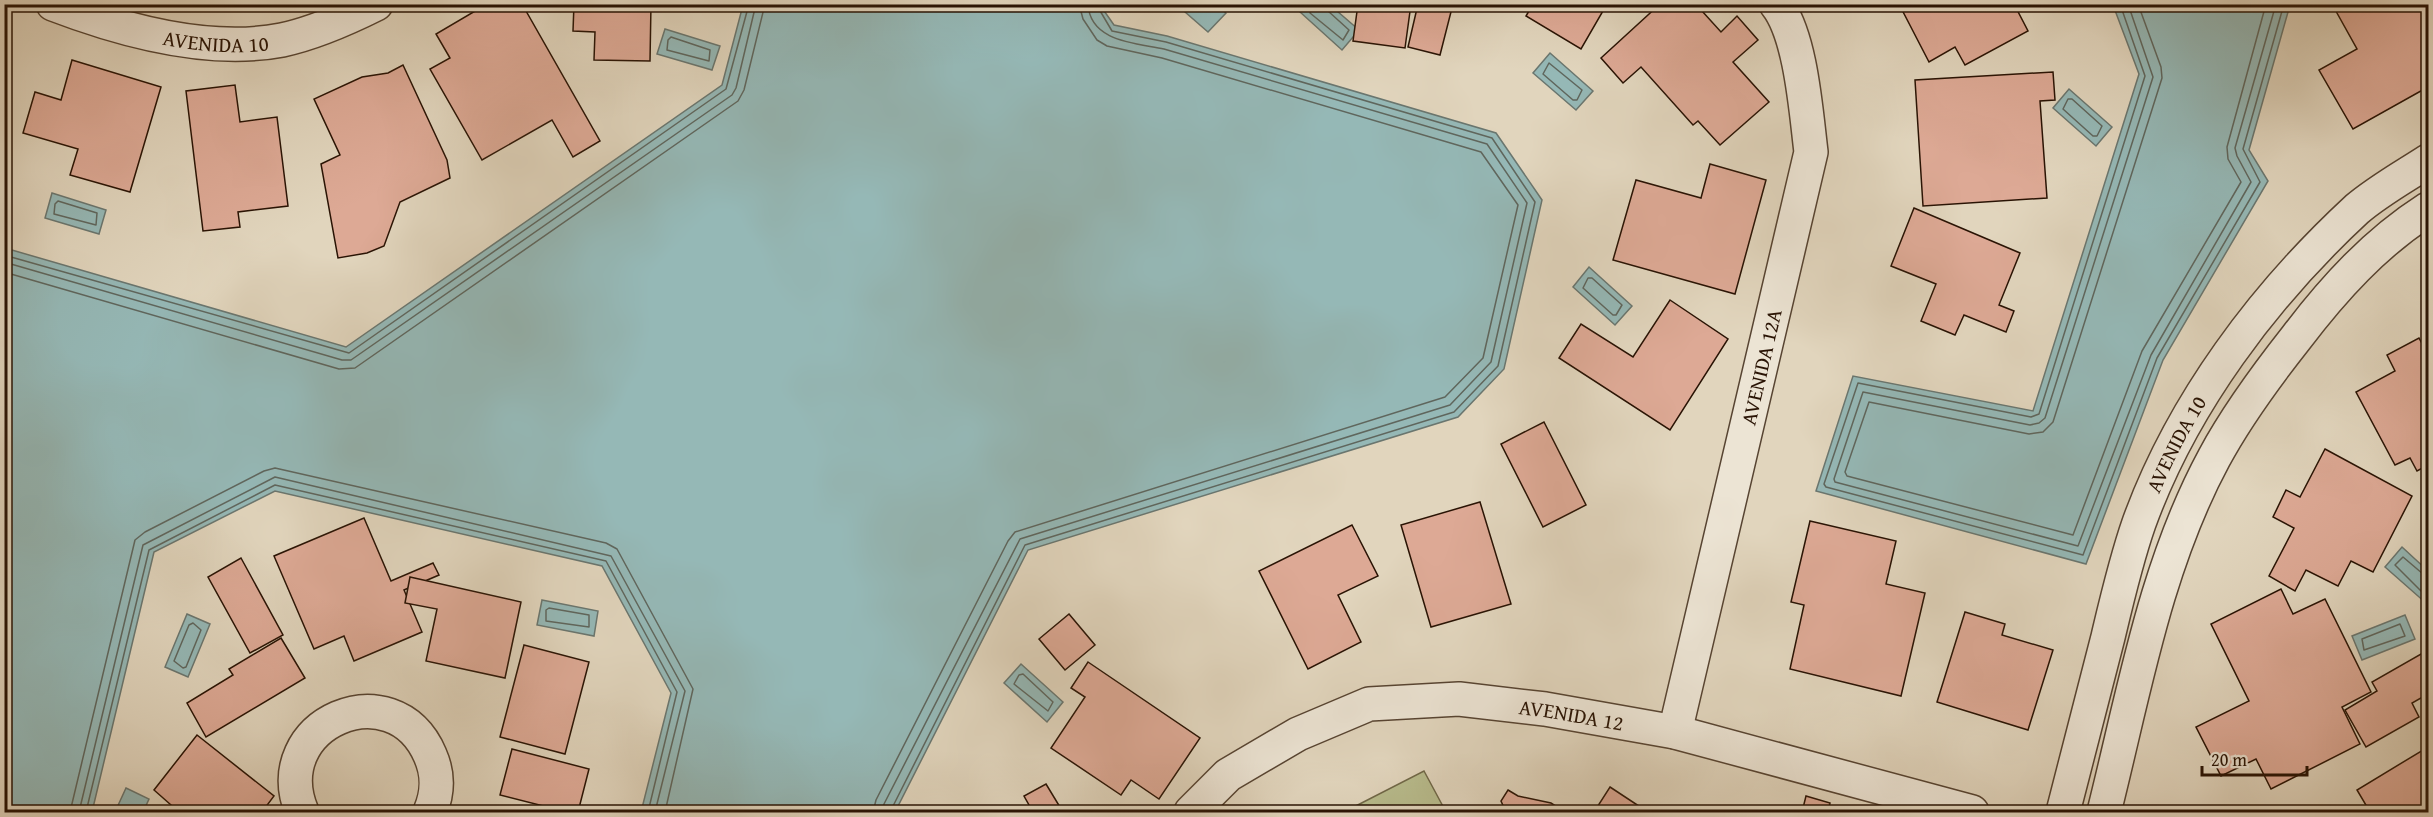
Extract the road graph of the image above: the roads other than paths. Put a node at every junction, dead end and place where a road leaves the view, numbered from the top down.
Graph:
1 (53, 4) edge
2 (376, 4) edge
3 (1776, 4) edge
4 (2428, 161) edge
5 (2428, 209) edge
6 (2207, 389) junction
7 (2243, 409) junction
8 (1675, 732) junction
9 (302, 813) edge
10 (430, 813) edge
11 (1191, 813) edge
12 (1972, 813) edge
13 (2063, 813) edge
14 (2104, 813) edge

1 - 2 street, AVENIDA 10
3 - 8 street, AVENIDA 12A
4 - 6 street, AVENIDA 10
5 - 7 street, AVENIDA 10
6 - 7 street
6 - 13 street, AVENIDA 10
7 - 14 street, AVENIDA 10
8 - 11 street, AVENIDA 12
8 - 12 street, AVENIDA 12
9 - 10 street

